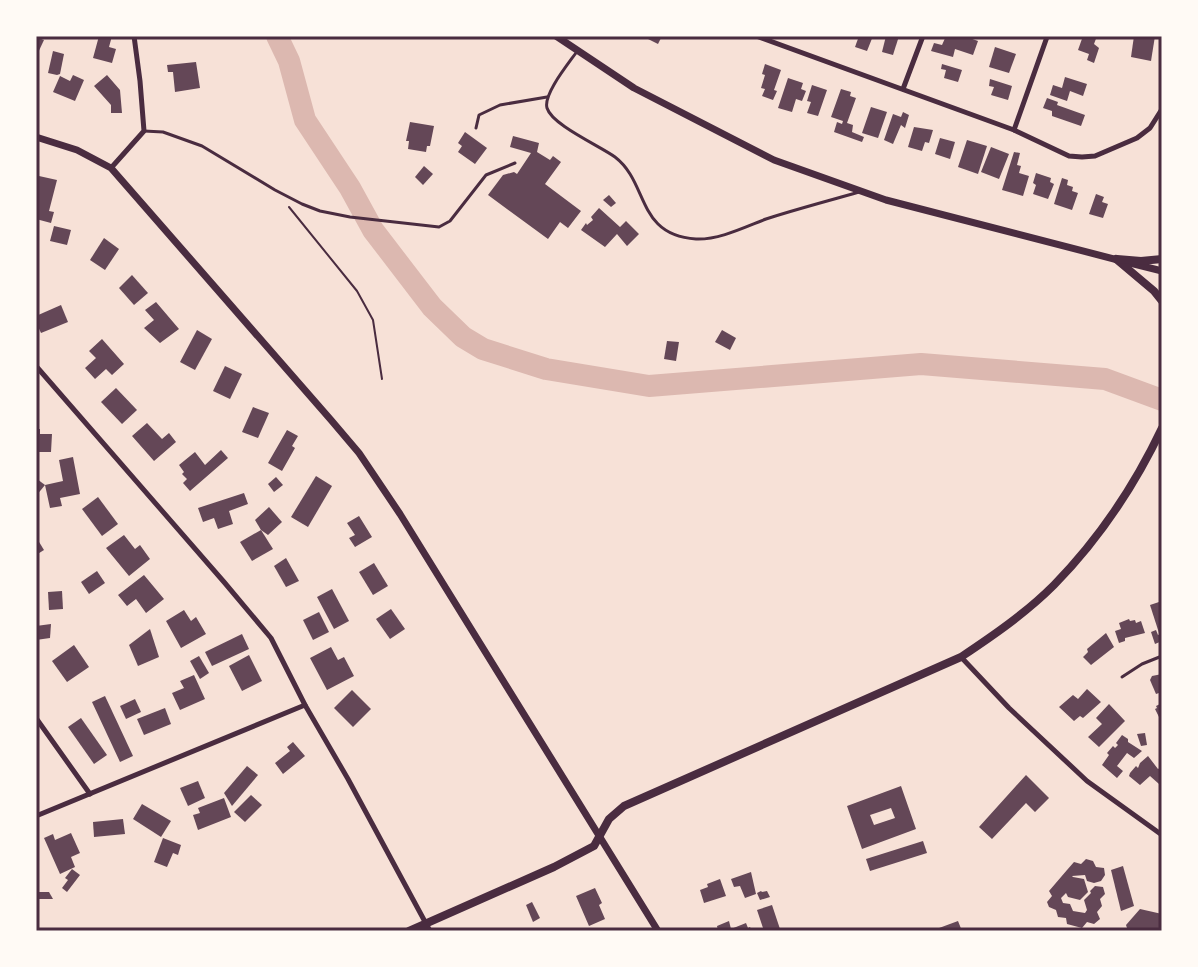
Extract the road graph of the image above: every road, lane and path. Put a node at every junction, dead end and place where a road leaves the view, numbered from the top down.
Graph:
1 (134, 36) edge
2 (556, 36) edge
3 (756, 36) edge
4 (923, 36) edge
5 (1047, 37) edge
6 (578, 50) junction
7 (903, 89) junction
8 (547, 97) junction
9 (1162, 109) edge
10 (476, 128) dead end
11 (1014, 130) junction
12 (144, 131) junction
13 (36, 137) edge
14 (515, 163) dead end
15 (111, 168) junction
16 (275, 190) junction
17 (862, 191) junction
18 (1114, 259) junction
19 (1162, 259) edge
20 (1162, 271) edge
21 (1162, 301) edge
22 (36, 366) edge
23 (382, 379) dead end
24 (1162, 428) edge
25 (1162, 656) edge
26 (961, 657) junction
27 (1122, 677) dead end
28 (305, 705) junction
29 (36, 718) edge
30 (90, 794) junction
31 (36, 816) edge
32 (1162, 835) edge
33 (600, 837) junction
34 (428, 927) edge
35 (409, 931) edge
36 (658, 931) edge

1 - 12 street
2 - 6 street
3 - 7 street
4 - 7 street
5 - 11 street
6 - 8 lane
6 - 17 street
7 - 11 street
8 - 10 lane
8 - 17 lane
9 - 11 street
12 - 15 street
12 - 16 lane
13 - 15 street
14 - 16 lane
15 - 33 street
16 - 23 path
17 - 18 street
18 - 19 main road
18 - 20 street
18 - 21 main road
22 - 28 street
24 - 26 main road
25 - 27 lane
26 - 32 street
26 - 33 main road
28 - 30 street
28 - 34 street
29 - 30 street
30 - 31 street
33 - 34 main road
33 - 36 street
34 - 35 main road

